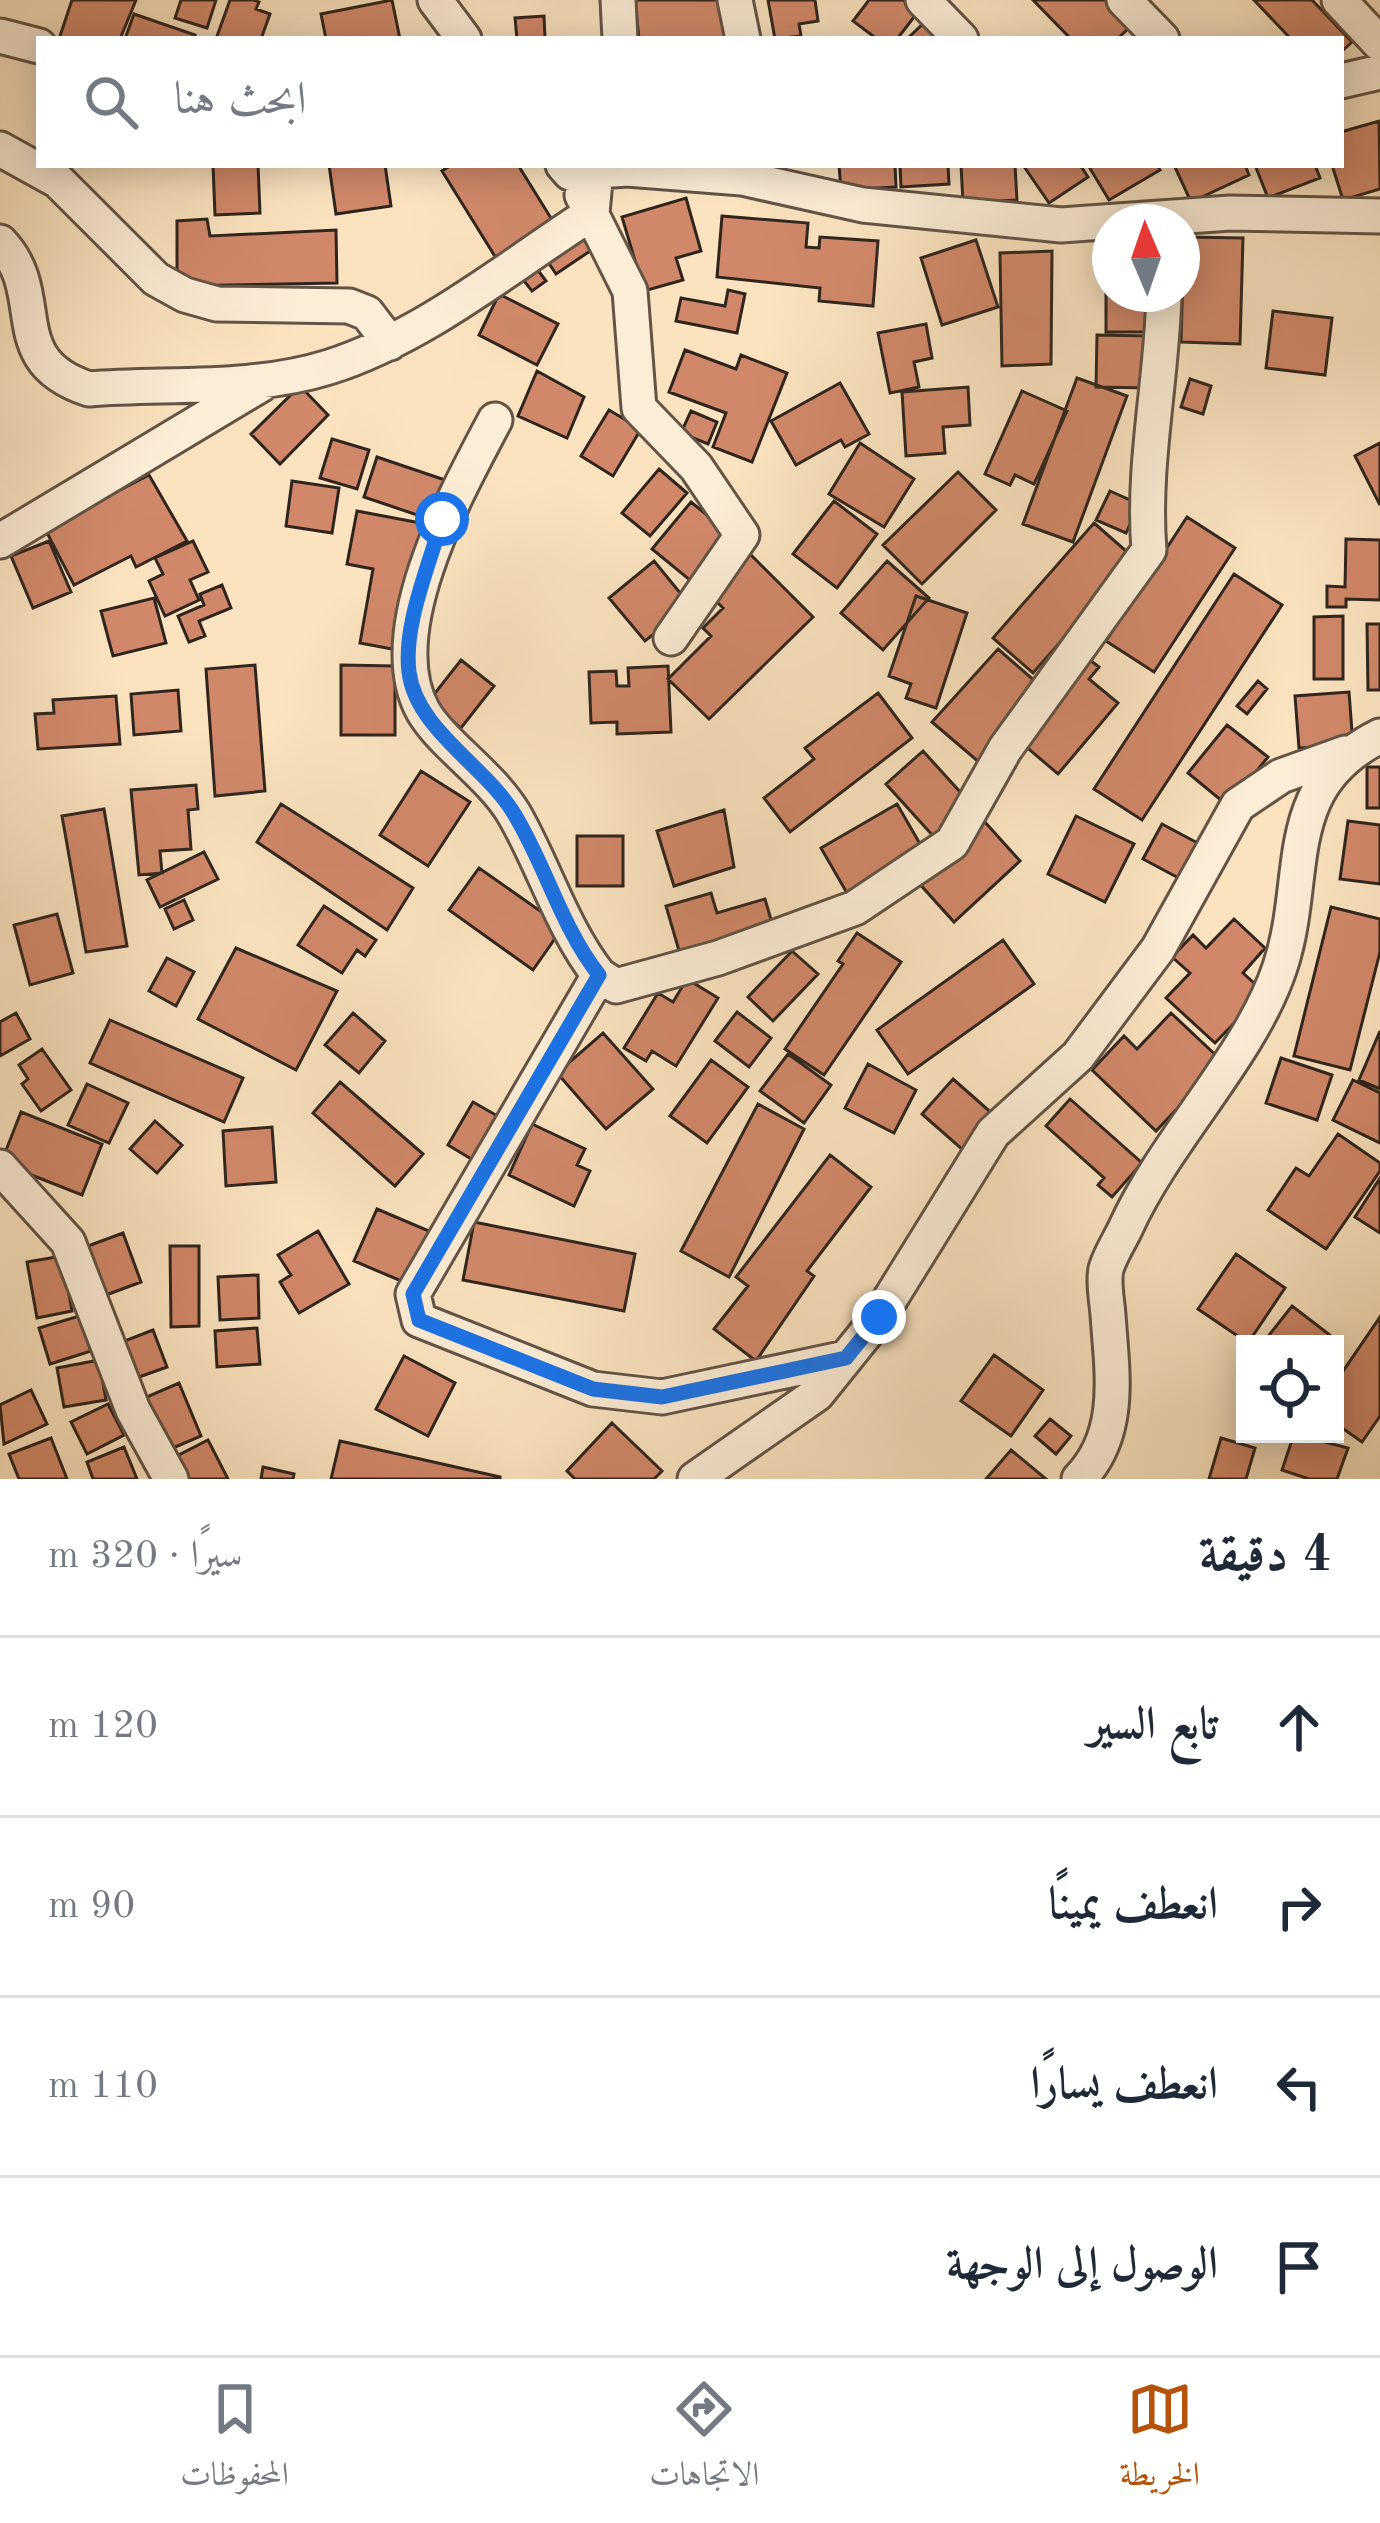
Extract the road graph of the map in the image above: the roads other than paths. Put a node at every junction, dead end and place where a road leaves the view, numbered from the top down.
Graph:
1 (618, 0) edge
2 (735, 0) edge
3 (923, 0) edge
4 (1124, 0) edge
5 (1339, 0) edge
6 (440, 2) edge
7 (0, 36) edge
8 (462, 36) edge
9 (620, 36) edge
10 (742, 36) edge
11 (958, 36) edge
12 (1159, 36) edge
13 (1380, 44) edge
14 (36, 45) edge
15 (1380, 72) edge
16 (1344, 79) edge
17 (0, 149) edge
18 (597, 168) edge
19 (592, 213) junction
20 (1380, 216) edge
21 (1200, 219) edge
22 (1092, 223) edge
23 (0, 242) edge
24 (1164, 312) edge
25 (390, 344) junction
26 (268, 380) junction
27 (495, 420) dead end
28 (9, 528) edge
29 (671, 638) dead end
30 (1380, 736) edge
31 (1345, 753) junction
32 (599, 975) junction
33 (0, 1167) edge
34 (846, 1358) junction
35 (171, 1479) edge
36 (695, 1479) edge
37 (1079, 1479) edge

1 - 9 street
2 - 10 street
3 - 11 street
4 - 12 street
5 - 13 street
6 - 8 street
7 - 14 street
15 - 16 street
17 - 25 street
18 - 19 street
18 - 22 street
19 - 25 street
19 - 29 street
20 - 21 street
23 - 26 street
24 - 32 street
25 - 26 street
26 - 28 street
27 - 32 street
30 - 31 street
31 - 34 street
31 - 37 street
32 - 34 street
33 - 35 street
34 - 36 street

